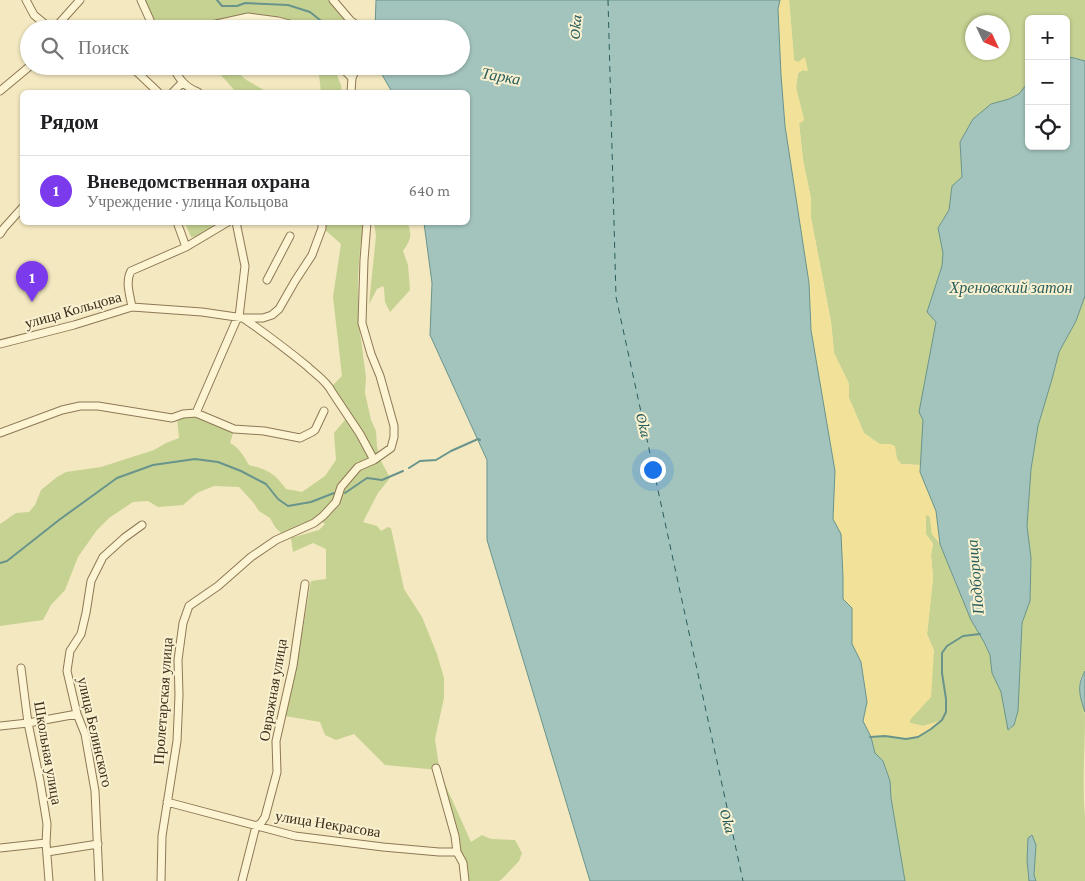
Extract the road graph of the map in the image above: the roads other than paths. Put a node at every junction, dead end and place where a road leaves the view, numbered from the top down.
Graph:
1 (26, 0) edge
2 (80, 0) edge
3 (141, 0) edge
4 (334, 0) edge
5 (41, 20) edge
6 (61, 20) edge
7 (150, 20) edge
8 (236, 20) edge
9 (270, 20) edge
10 (350, 20) edge
11 (20, 74) edge
12 (140, 75) edge
13 (177, 75) edge
14 (349, 75) edge
15 (353, 75) edge
16 (352, 78) junction
17 (182, 83) junction
18 (156, 90) edge
19 (175, 90) edge
20 (192, 90) edge
21 (351, 90) edge
22 (0, 91) edge
23 (20, 210) edge
24 (178, 225) edge
25 (223, 225) edge
26 (237, 225) edge
27 (322, 225) edge
28 (368, 225) edge
29 (0, 234) edge
30 (290, 236) dead end
31 (186, 247) junction
32 (267, 280) dead end
33 (132, 307) junction
34 (241, 317) junction
35 (0, 344) edge
36 (324, 412) dead end
37 (196, 413) junction
38 (0, 433) edge
39 (374, 460) junction
40 (142, 525) dead end
41 (305, 584) dead end
42 (21, 668) dead end
43 (77, 714) junction
44 (28, 723) junction
45 (0, 726) edge
46 (436, 768) dead end
47 (167, 802) junction
48 (256, 826) junction
49 (46, 843) junction
50 (98, 844) junction
51 (0, 848) edge
52 (47, 852) junction
53 (457, 852) junction
54 (49, 881) edge
55 (99, 881) edge
56 (161, 881) edge
57 (242, 881) edge
58 (465, 881) edge

1 - 5 street
2 - 6 street
3 - 7 street
4 - 10 street
8 - 9 street
11 - 22 street
12 - 18 street
13 - 17 street
14 - 16 street
15 - 16 street
16 - 21 street
17 - 19 street
17 - 20 street
23 - 29 street
24 - 31 street
25 - 31 street
26 - 34 street
27 - 34 street, улица Кольцова
28 - 39 street, Пролетарская улица
30 - 32 street
31 - 33 street
33 - 34 street, улица Кольцова
33 - 35 street, улица Кольцова
34 - 37 street
34 - 39 street, улица Кольцова
36 - 37 street
37 - 38 street
39 - 47 street, Пролетарская улица
40 - 43 street, улица Белинского
41 - 48 street, Овражная улица
42 - 44 street, Школьная улица
43 - 44 street
43 - 50 street, улица Белинского
44 - 45 street
44 - 49 street, Школьная улица
46 - 53 street
47 - 48 street, улица Некрасова
47 - 56 street, Пролетарская улица
48 - 53 street, улица Некрасова
48 - 57 street, Овражная улица
49 - 51 street
49 - 52 street, Школьная улица
50 - 52 street
50 - 55 street, улица Белинского
52 - 54 street, Школьная улица
53 - 58 street

